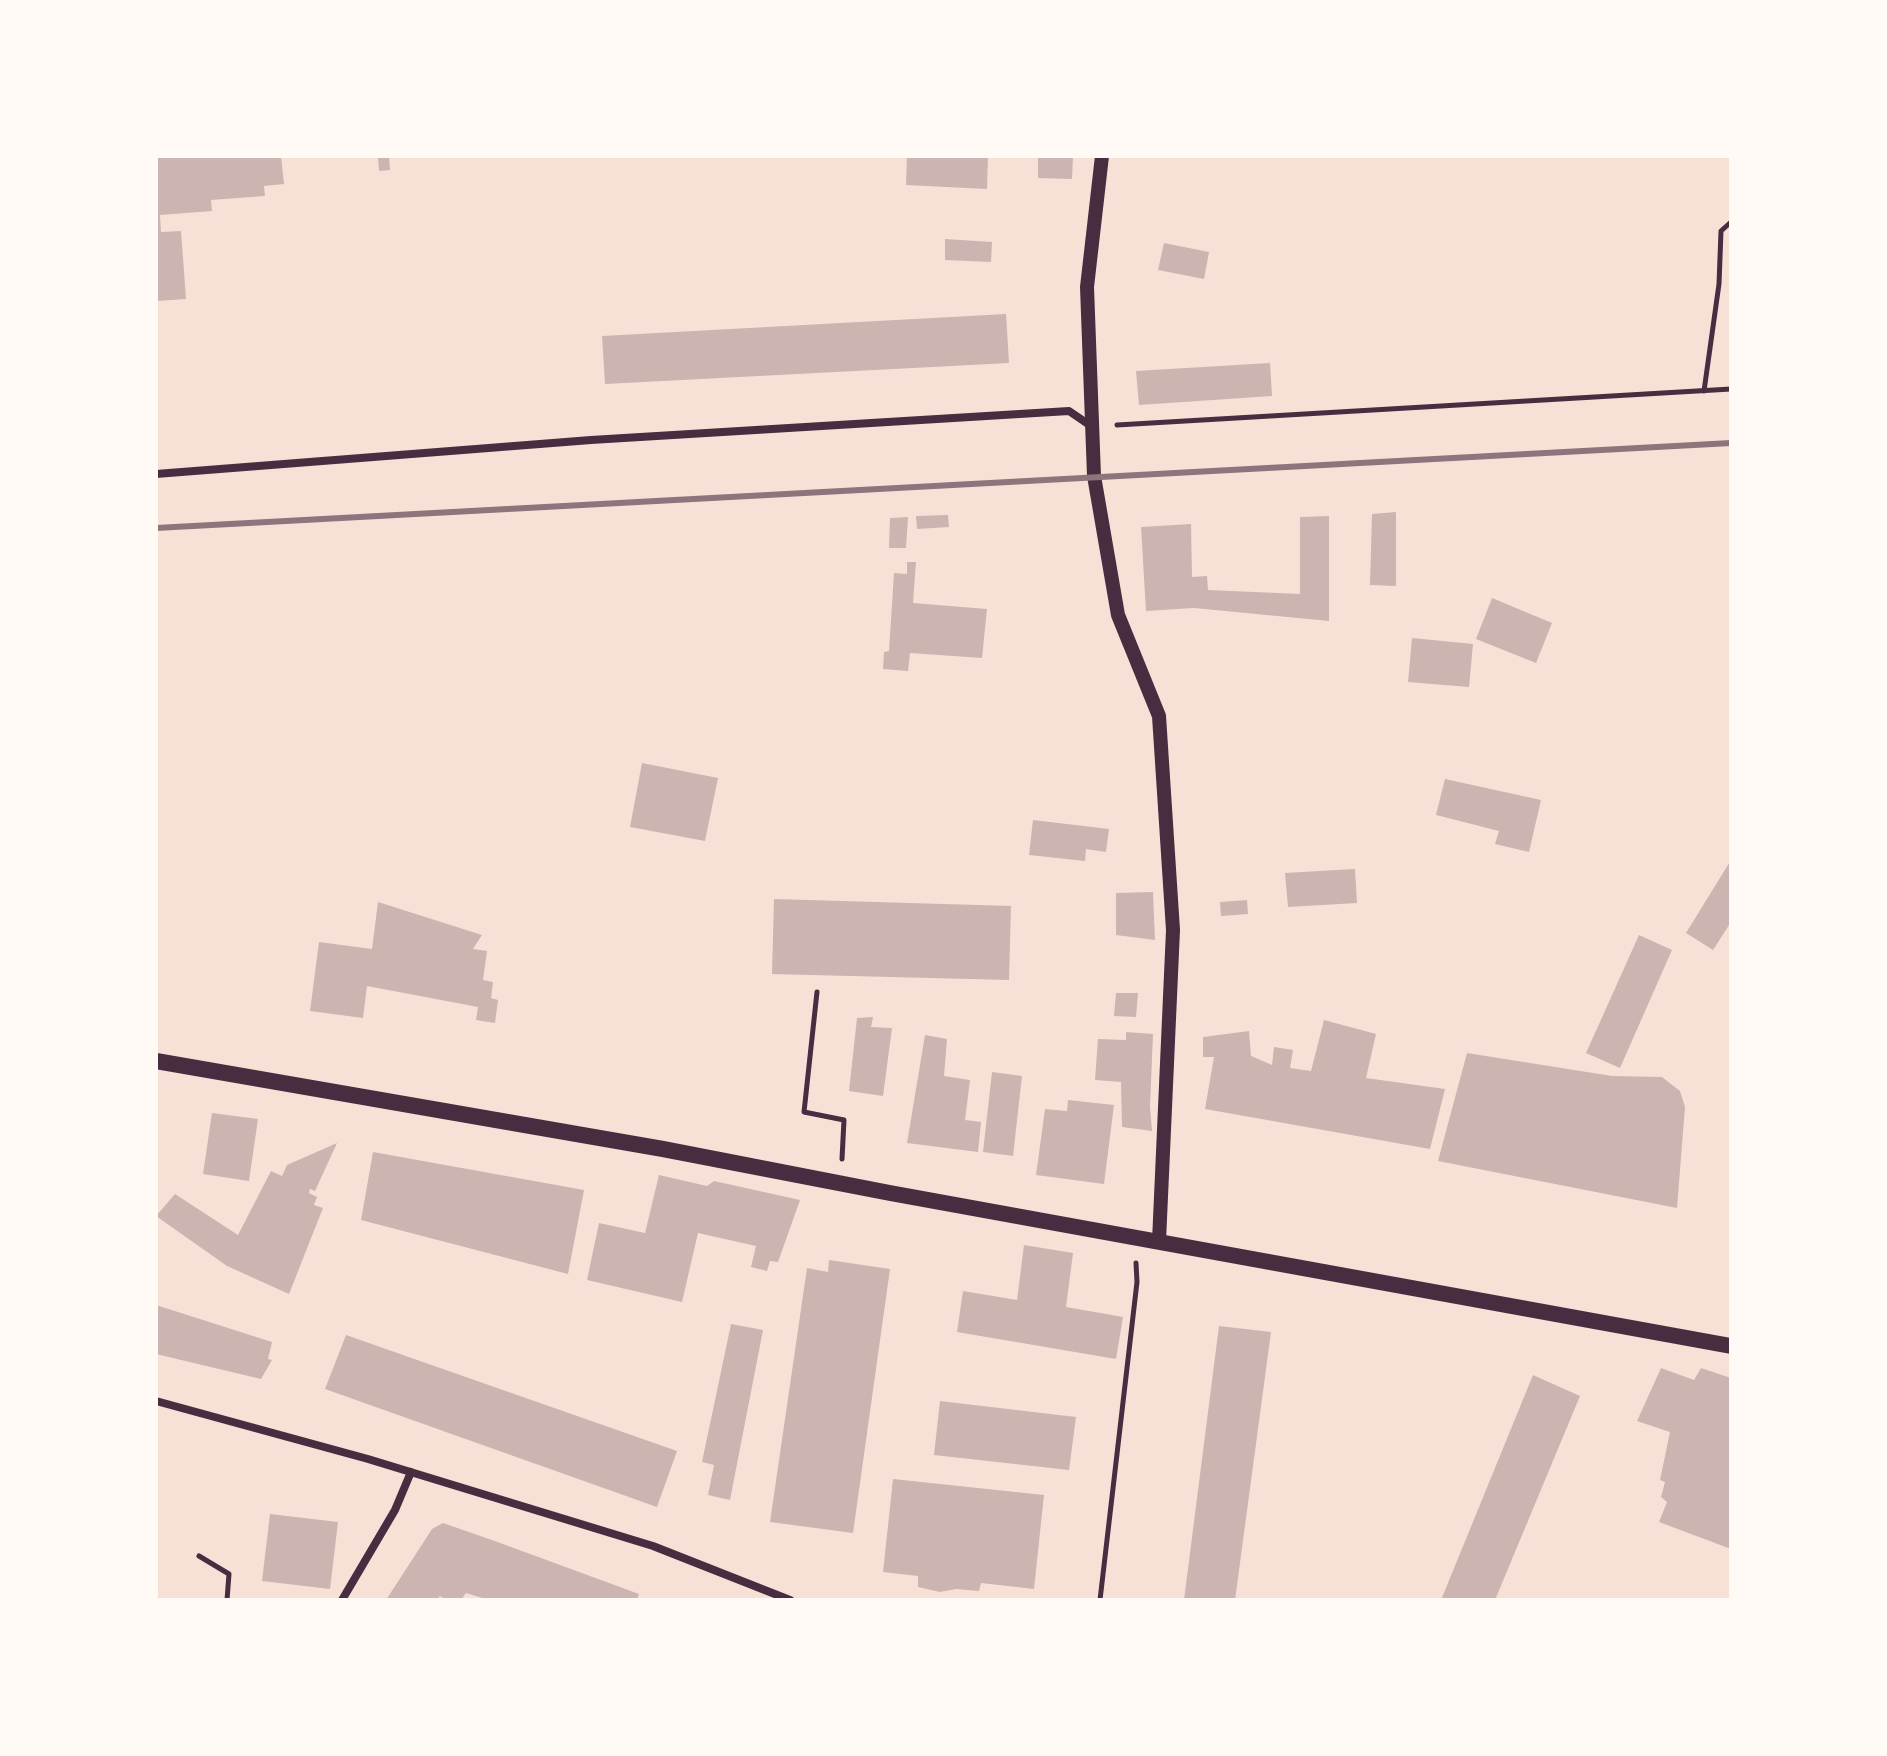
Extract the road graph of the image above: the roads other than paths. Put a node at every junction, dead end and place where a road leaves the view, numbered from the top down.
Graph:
1 (1102, 156) edge
2 (1091, 426) junction
3 (156, 474) edge
4 (156, 1061) edge
5 (1159, 1241) junction
6 (1731, 1346) edge
7 (156, 1401) edge
8 (411, 1472) junction
9 (342, 1600) edge
10 (790, 1600) edge

1 - 2 street
2 - 3 street
2 - 5 street
4 - 5 main road
5 - 6 main road
7 - 8 street
8 - 9 street
8 - 10 street

